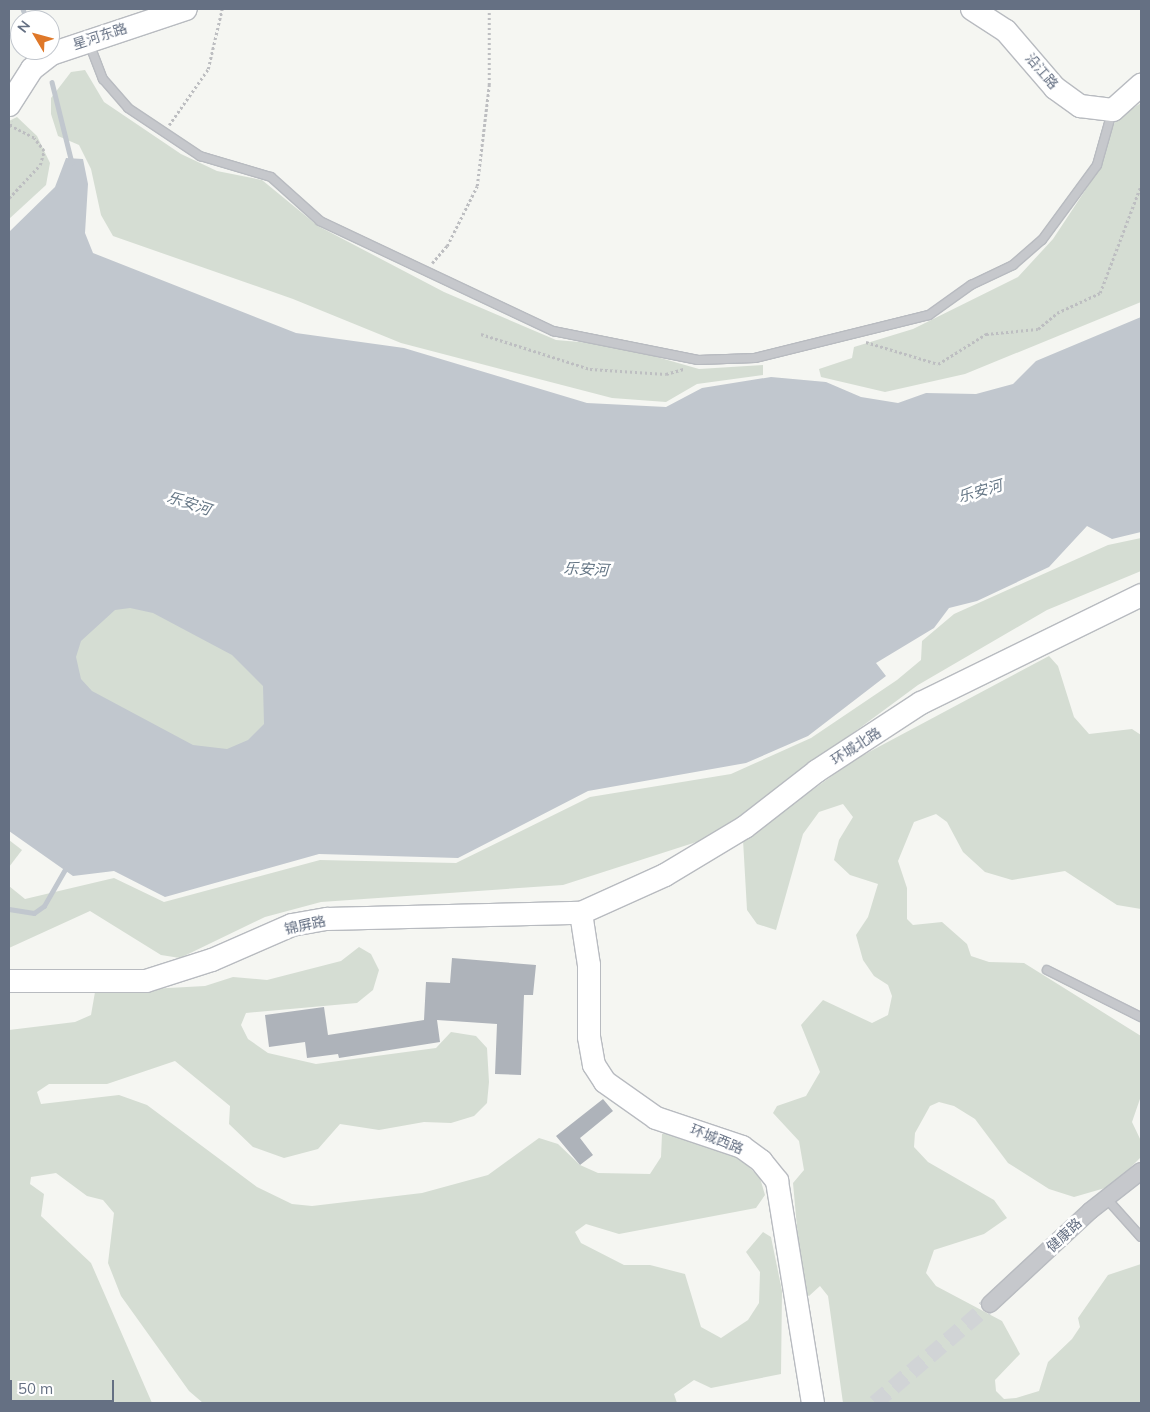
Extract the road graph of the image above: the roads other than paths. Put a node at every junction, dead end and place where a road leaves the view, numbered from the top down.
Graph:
1 (186, 9) edge
2 (972, 9) edge
3 (87, 39) junction
4 (1141, 85) edge
5 (11, 110) edge
6 (1113, 110) junction
7 (1141, 595) edge
8 (581, 913) junction
9 (1047, 970) dead end
10 (9, 981) edge
11 (1141, 1017) edge
12 (1141, 1170) edge
13 (1106, 1198) junction
14 (1141, 1237) edge
15 (990, 1304) tunnel mouth
16 (813, 1403) edge

1 - 3 street, 星河东路
2 - 6 street, 沿江路
3 - 5 street, 星河东路
3 - 6 lane
4 - 6 street
7 - 8 street, 环城北路
8 - 10 street, 锦屏路
8 - 16 street, 环城西路
9 - 11 lane
12 - 13 street, 健康路
13 - 14 lane
13 - 15 street, 健康路

